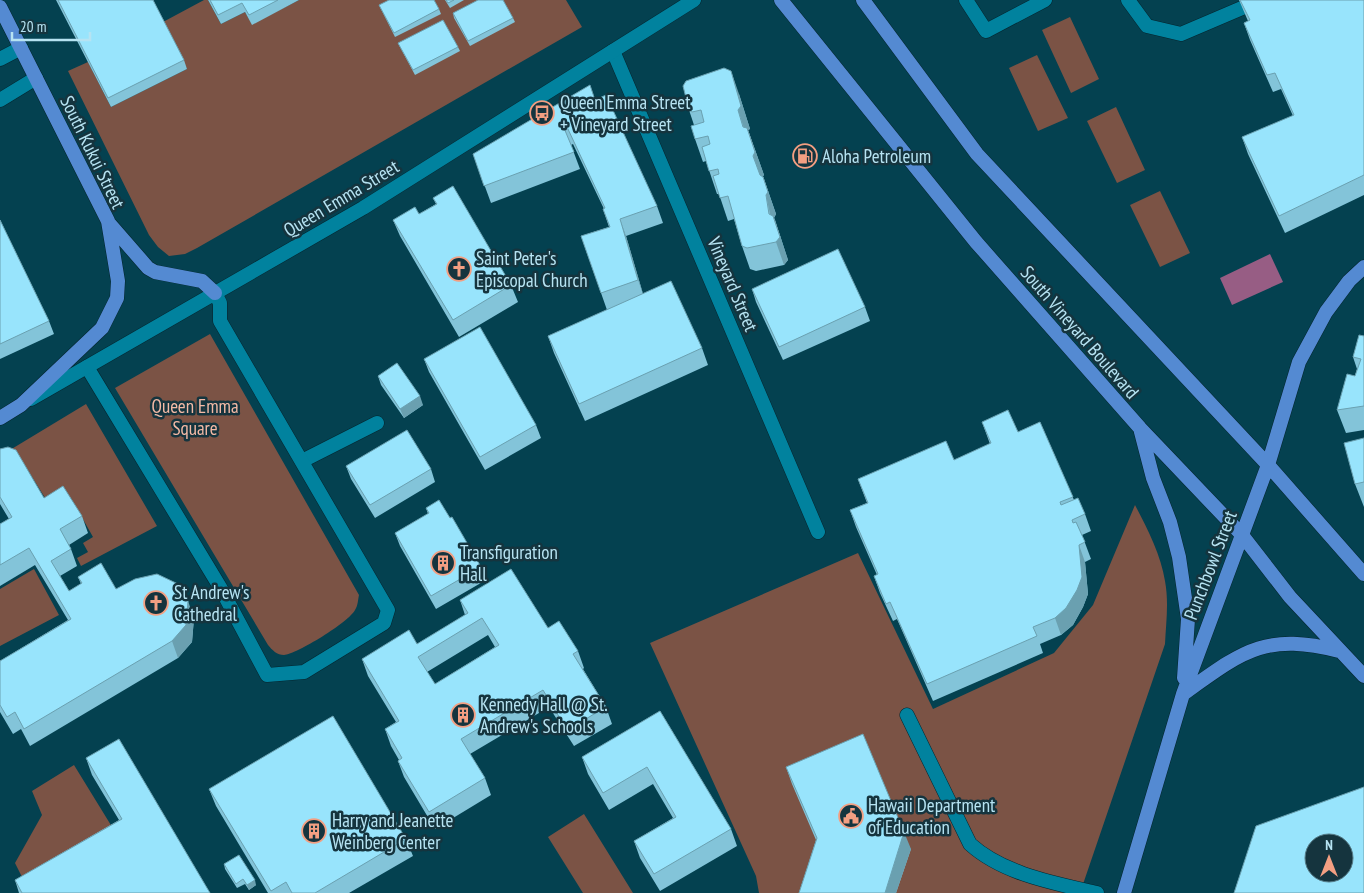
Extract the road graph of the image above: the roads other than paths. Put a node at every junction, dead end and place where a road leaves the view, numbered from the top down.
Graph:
1 (694, 0) edge
2 (781, 0) edge
3 (863, 0) edge
4 (966, 0) edge
5 (1045, 0) edge
6 (1128, 0) edge
7 (0, 7) edge
8 (1242, 8) edge
9 (21, 48) junction
10 (613, 51) junction
11 (0, 59) edge
12 (36, 78) junction
13 (0, 100) edge
14 (108, 221) junction
15 (1364, 267) edge
16 (215, 293) junction
17 (87, 367) junction
18 (21, 405) junction
19 (0, 418) edge
20 (378, 423) dead end
21 (1140, 428) junction
22 (302, 461) junction
23 (1268, 466) junction
24 (818, 532) dead end
25 (1242, 536) junction
26 (1364, 574) edge
27 (1340, 651) junction
28 (1364, 676) edge
29 (1183, 694) junction
30 (907, 715) dead end
31 (1097, 893) edge
32 (1124, 893) edge

1 - 10 street, Queen Emma Street
2 - 21 main road, South Vineyard Boulevard
3 - 23 main road
4 - 5 street
6 - 8 street
7 - 9 main road, South Kukui Street
9 - 11 street
9 - 12 main road, South Kukui Street
10 - 16 street, Queen Emma Street
10 - 24 street, Vineyard Street
12 - 13 street
12 - 14 main road, South Kukui Street
14 - 16 main road
14 - 18 main road, South Kukui Street
15 - 23 main road, Punchbowl Street
16 - 17 street, Queen Emma Street
16 - 22 street
17 - 18 street, Queen Emma Street
17 - 22 street
18 - 19 main road, Queen Emma Street
20 - 22 street
21 - 25 main road, South Vineyard Boulevard
21 - 29 main road
23 - 25 main road, Punchbowl Street
23 - 26 main road
25 - 27 main road, South Vineyard Boulevard
25 - 29 main road, Punchbowl Street
27 - 28 main road, South Vineyard Boulevard
27 - 29 main road
29 - 32 main road, Punchbowl Street
30 - 31 street

